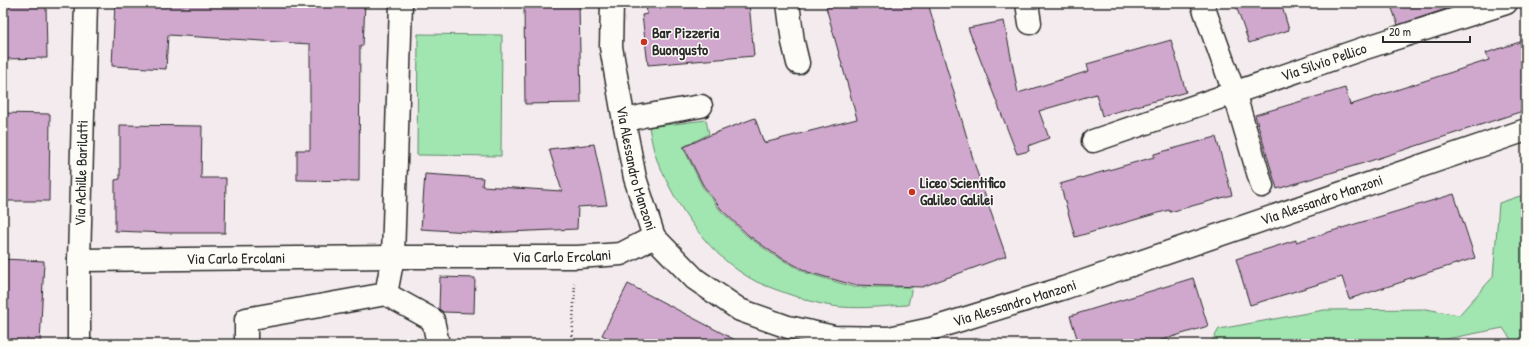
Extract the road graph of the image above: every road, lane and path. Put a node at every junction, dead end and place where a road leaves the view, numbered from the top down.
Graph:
1 (86, 3) edge
2 (401, 3) edge
3 (612, 3) edge
4 (788, 3) edge
5 (1202, 3) edge
6 (1506, 3) edge
7 (798, 62) dead end
8 (1234, 92) junction
9 (701, 106) dead end
10 (624, 121) junction
11 (1526, 130) edge
12 (1093, 141) dead end
13 (1262, 186) dead end
14 (654, 237) junction
15 (393, 257) junction
16 (576, 258) junction
17 (79, 260) junction
18 (386, 294) junction
19 (79, 344) edge
20 (246, 344) edge
21 (438, 344) edge
22 (572, 344) edge

1 - 17 street, Via Achille Barilatti
2 - 15 street
3 - 10 street, Via Alessandro Manzoni
4 - 7 street
5 - 8 street
6 - 8 street, Via Silvio Pellico
8 - 12 street, Via Silvio Pellico
8 - 13 street
9 - 10 street
10 - 14 street, Via Alessandro Manzoni
11 - 14 street, Via Alessandro Manzoni
14 - 16 street, Via Carlo Ercolani
15 - 16 street, Via Carlo Ercolani
15 - 17 street, Via Carlo Ercolani
15 - 18 street
16 - 22 path
17 - 19 street, Via Achille Barilatti
18 - 20 street
18 - 21 street

